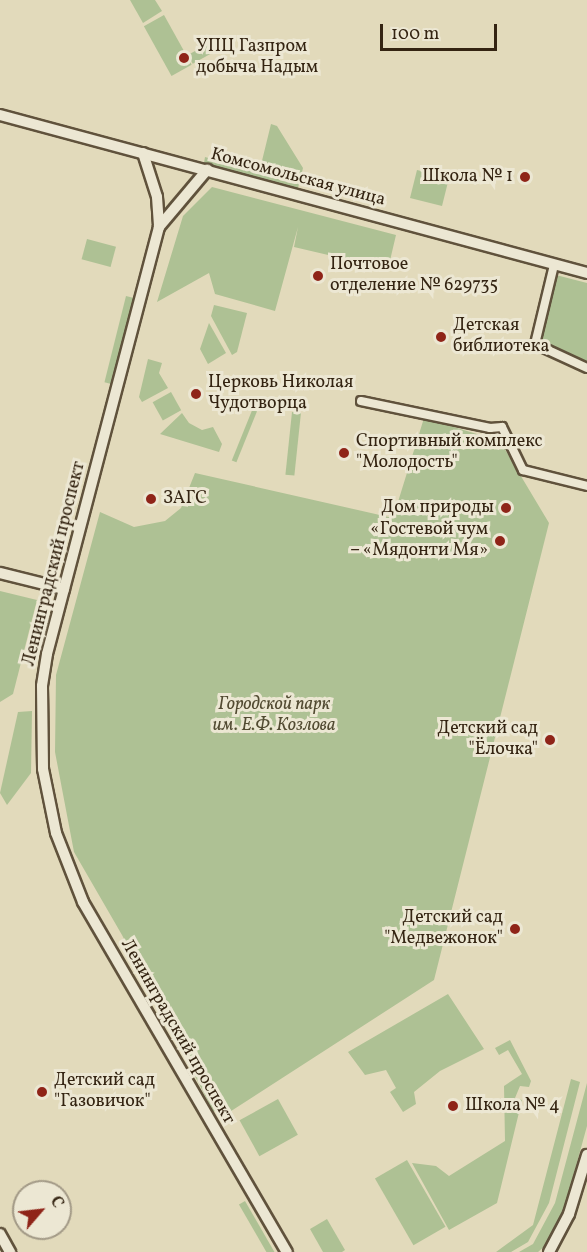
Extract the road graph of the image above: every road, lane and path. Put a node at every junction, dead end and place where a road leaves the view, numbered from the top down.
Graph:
1 (0, 115) edge
2 (143, 153) junction
3 (207, 170) junction
4 (159, 227) junction
5 (554, 265) junction
6 (587, 273) edge
7 (587, 368) edge
8 (361, 402) dead end
9 (587, 486) edge
10 (0, 573) edge
11 (64, 589) junction
12 (587, 1155) edge
13 (0, 1234) edge
14 (10, 1252) edge
15 (286, 1252) edge
16 (549, 1252) edge

1 - 2 street, Комсомольская улица
2 - 3 street, Комсомольская улица
2 - 4 street
3 - 4 street
3 - 5 street, Комсомольская улица
4 - 11 street, Ленинградский проспект
5 - 6 street, Комсомольская улица
5 - 7 street
8 - 9 street
10 - 11 street
11 - 15 street, Ленинградский проспект
12 - 16 street
13 - 14 street

